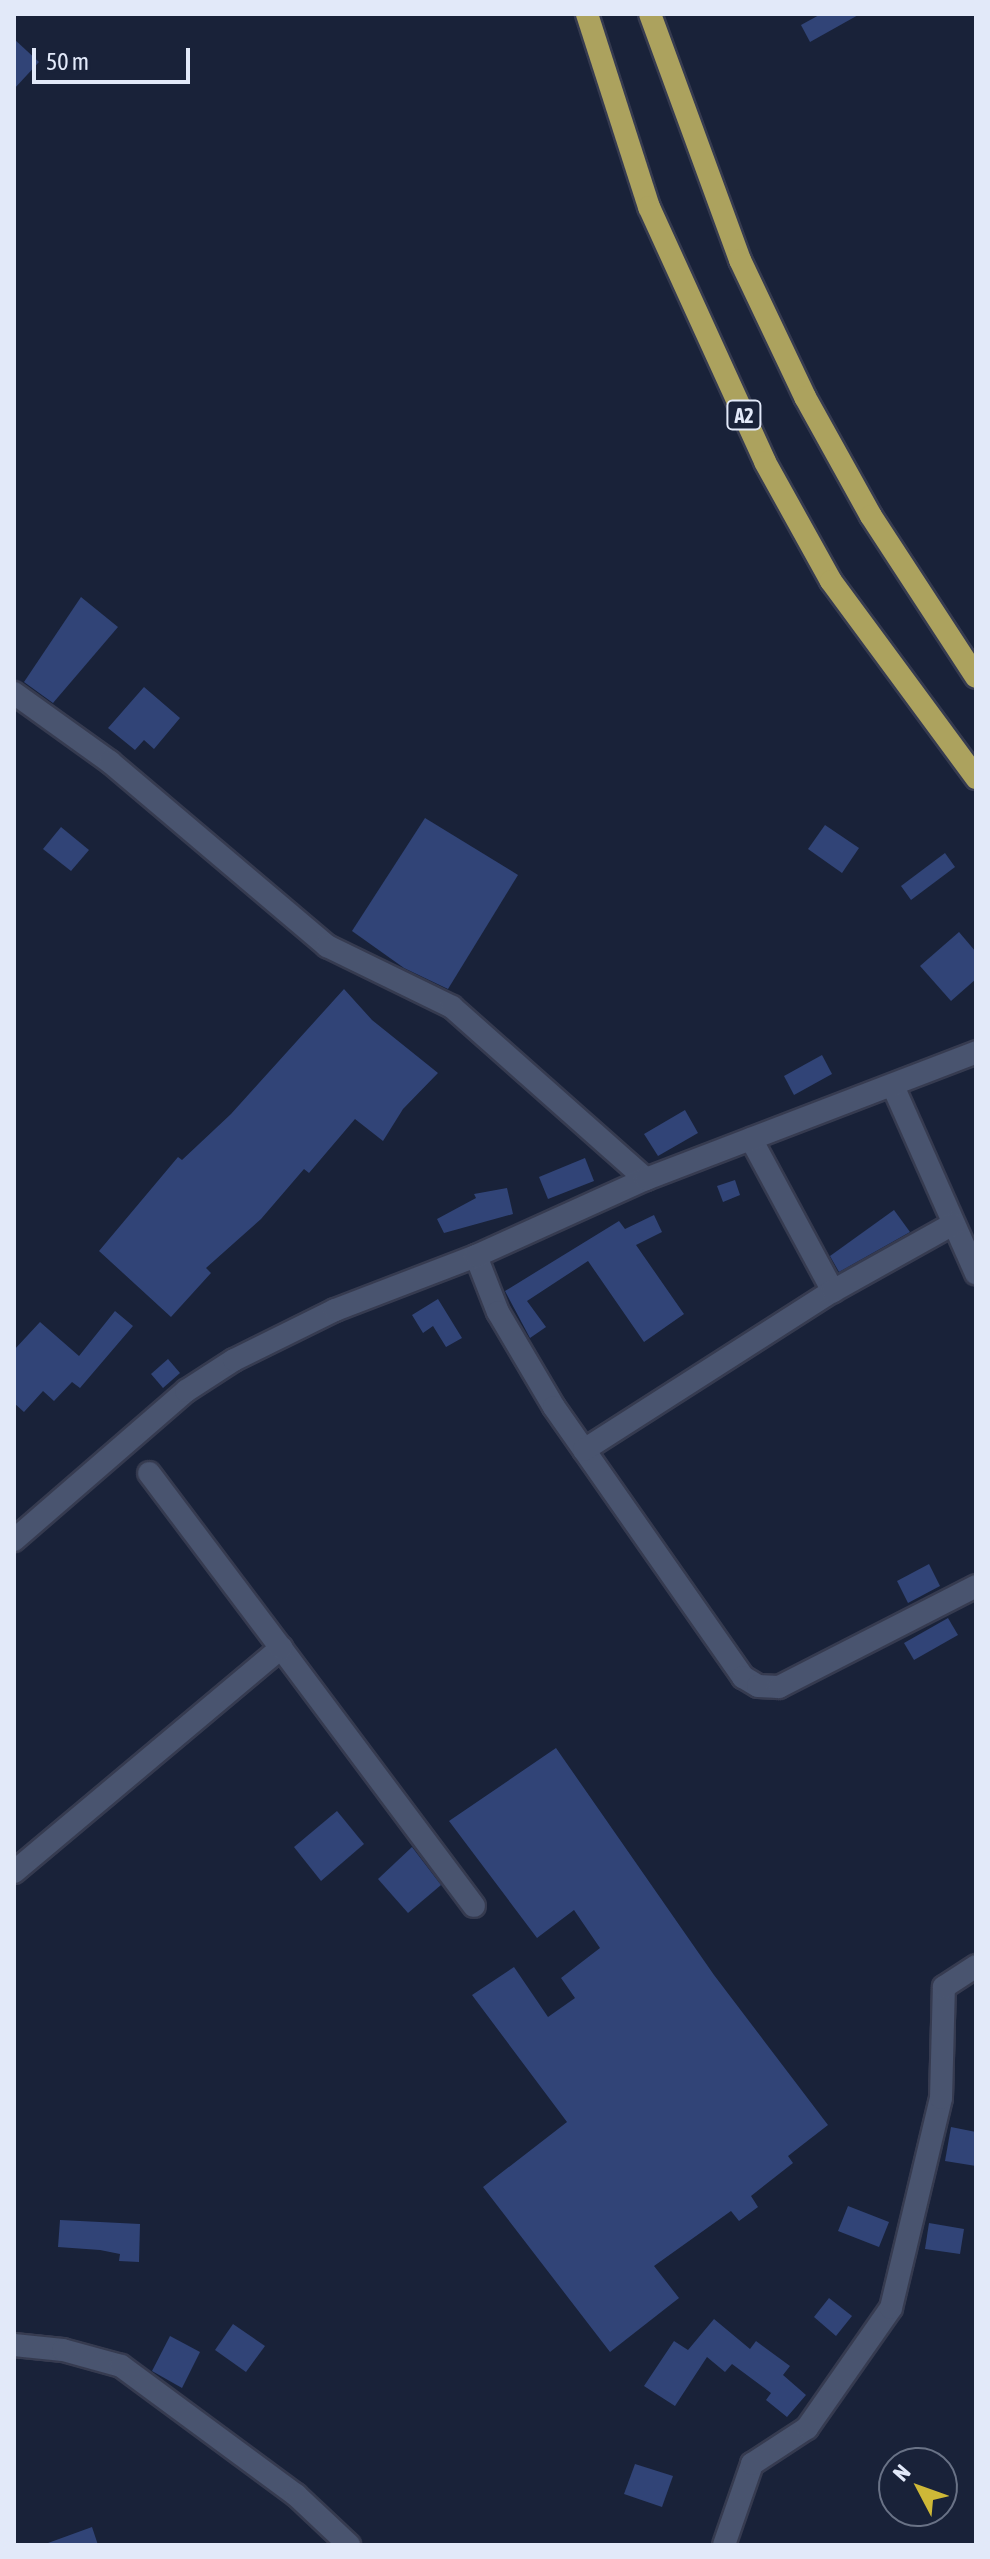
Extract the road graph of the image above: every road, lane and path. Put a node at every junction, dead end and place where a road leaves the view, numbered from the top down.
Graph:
1 (587, 14) edge
2 (650, 14) edge
3 (976, 677) edge
4 (17, 701) edge
5 (976, 778) edge
6 (976, 1052) edge
7 (893, 1086) junction
8 (751, 1139) junction
9 (646, 1179) junction
10 (953, 1224) junction
11 (476, 1256) junction
12 (976, 1273) edge
13 (833, 1291) junction
14 (584, 1450) junction
15 (149, 1473) dead end
16 (14, 1540) edge
17 (976, 1586) edge
18 (281, 1648) junction
19 (14, 1872) edge
20 (474, 1906) dead end
21 (976, 1966) edge
22 (14, 2345) edge
23 (349, 2545) edge
24 (724, 2545) edge

1 - 5 highway, A2
2 - 3 highway
4 - 9 street
6 - 7 street
7 - 8 street
7 - 10 street
8 - 9 street
8 - 13 street
9 - 11 street
10 - 12 street
10 - 13 street
11 - 14 street
11 - 16 street
13 - 14 street
14 - 17 street
15 - 18 street
18 - 19 street
18 - 20 street
21 - 24 street
22 - 23 street

